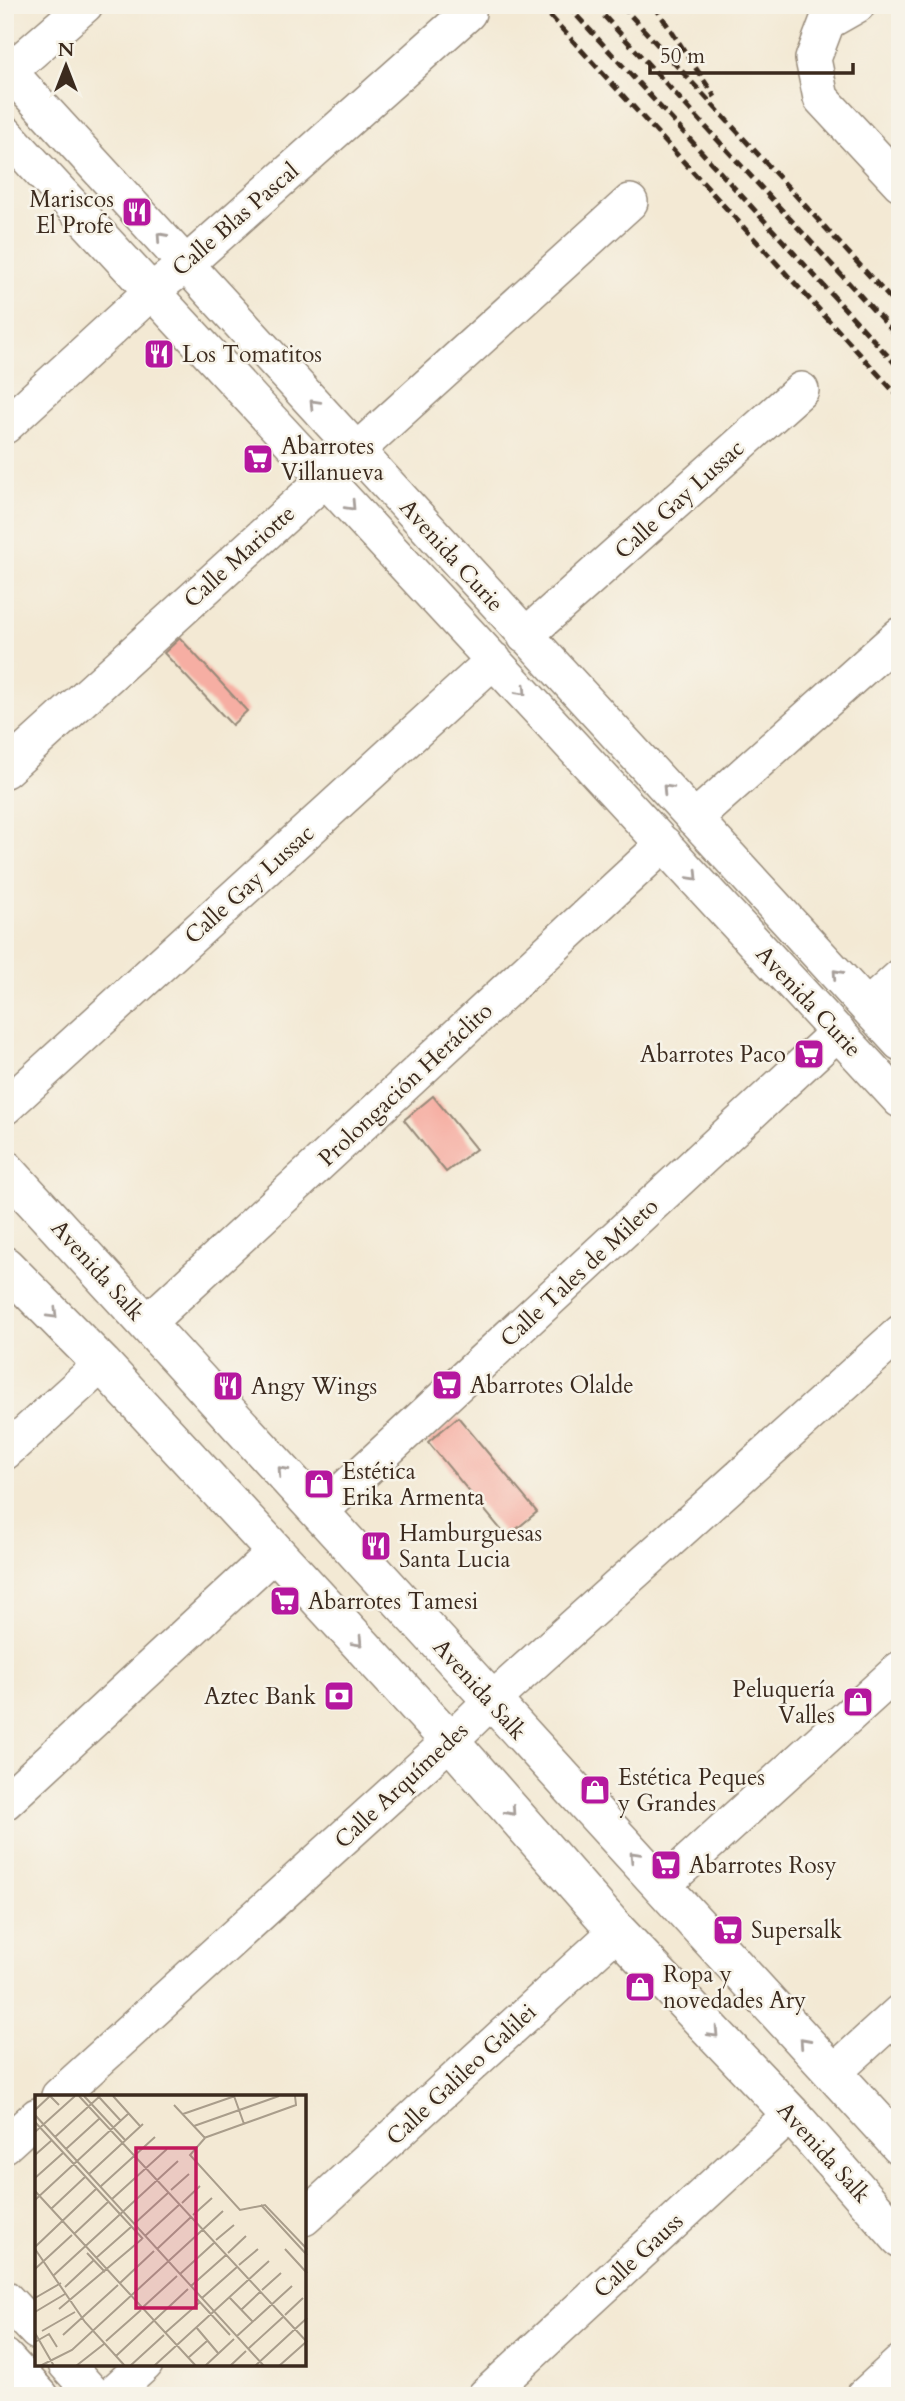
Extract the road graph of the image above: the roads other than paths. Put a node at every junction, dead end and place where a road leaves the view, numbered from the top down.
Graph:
1 (85, 5) edge
2 (857, 5) edge
3 (467, 13) dead end
4 (7, 71) edge
5 (5, 133) edge
6 (900, 183) edge
7 (630, 202) dead end
8 (186, 264) junction
9 (152, 291) junction
10 (801, 390) dead end
11 (5, 426) edge
12 (357, 450) junction
13 (324, 478) junction
14 (900, 635) edge
15 (525, 636) junction
16 (494, 660) junction
17 (5, 770) edge
18 (694, 818) junction
19 (664, 844) junction
20 (900, 977) edge
21 (867, 1007) junction
22 (838, 1032) junction
23 (900, 1043) edge
24 (900, 1100) edge
25 (5, 1107) edge
26 (5, 1169) edge
27 (5, 1266) edge
28 (147, 1323) junction
29 (900, 1333) edge
30 (102, 1364) junction
31 (5, 1452) edge
32 (320, 1512) junction
33 (275, 1552) junction
34 (900, 1669) edge
35 (491, 1701) junction
36 (450, 1741) junction
37 (5, 1802) edge
38 (662, 1886) junction
39 (617, 1931) junction
40 (900, 2012) edge
41 (833, 2073) junction
42 (60, 2095) edge
43 (791, 2114) junction
44 (35, 2118) edge
45 (5, 2145) edge
46 (900, 2146) edge
47 (306, 2215) edge
48 (900, 2238) edge
49 (5, 2298) edge
50 (35, 2330) edge
51 (5, 2357) edge
52 (900, 2363) edge
53 (68, 2366) edge
54 (143, 2366) edge
55 (41, 2396) edge
56 (95, 2396) edge
57 (110, 2396) edge
58 (485, 2396) edge
59 (864, 2396) edge

1 - 4 street
2 - 6 street
3 - 8 street, Calle Blas Pascal
8 -> 4 street, Avenida Curie
5 - 9 street, Avenida Curie
7 - 12 street, Calle Mariotte
8 - 9 street, Calle Blas Pascal
12 -> 8 street, Avenida Curie
9 - 11 street, Calle Blas Pascal
9 - 13 street, Avenida Curie
10 - 15 street, Calle Gay Lussac
12 - 13 street, Calle Mariotte
12 - 15 street, Avenida Curie
13 -> 16 street, Avenida Curie
13 - 17 street, Calle Mariotte
14 - 18 street
18 -> 15 street, Avenida Curie
16 -> 19 street, Avenida Curie
16 - 25 street, Calle Gay Lussac
21 -> 18 street, Avenida Curie
19 -> 22 street, Avenida Curie
19 - 28 street, Prolongación Heráclito
20 - 21 street
21 - 23 street, Avenida Curie
22 - 24 street, Avenida Curie
22 - 32 street, Calle Tales de Mileto
26 - 28 main road, Avenida Salk
27 -> 30 main road, Avenida Salk
32 -> 28 main road, Avenida Salk
29 - 35 street, Calle Arquímedes
30 - 31 street
30 - 33 main road, Avenida Salk
32 - 35 main road, Avenida Salk
33 -> 36 main road, Avenida Salk
33 - 37 street
34 - 38 street
35 - 36 street, Calle Arquímedes
38 -> 35 main road, Avenida Salk
36 -> 39 main road, Avenida Salk
36 - 42 street, Calle Arquímedes
41 -> 38 main road, Avenida Salk
39 -> 43 main road, Avenida Salk
39 - 47 street, Calle Galileo Galilei
40 - 41 street
41 - 46 main road, Avenida Salk
43 - 48 main road, Avenida Salk
43 - 58 street, Calle Gauss
44 - 45 street
49 - 50 street
51 - 55 street
52 - 59 street
53 - 56 street
54 - 57 street

